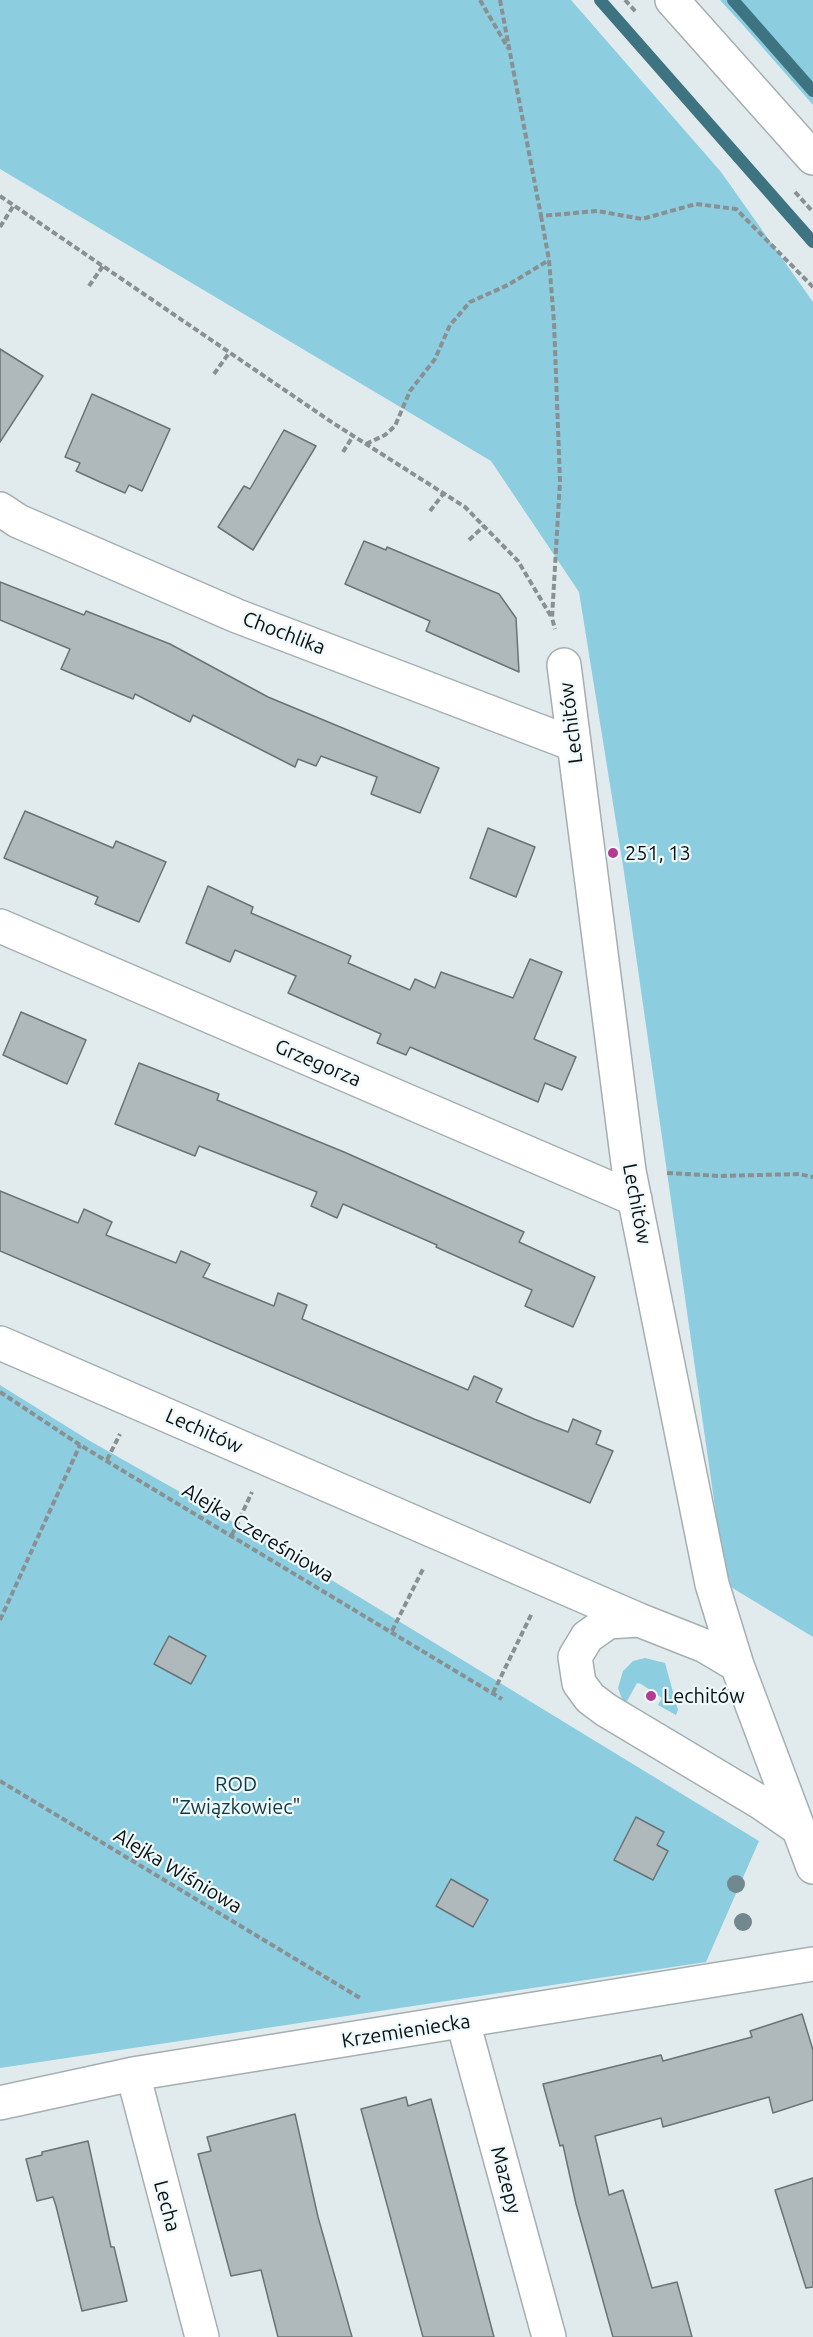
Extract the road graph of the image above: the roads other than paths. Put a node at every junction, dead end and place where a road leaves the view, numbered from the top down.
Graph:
1 (672, 0) edge
2 (813, 159) edge
3 (0, 509) edge
4 (564, 665) road end
5 (573, 744) junction
6 (0, 926) edge
7 (632, 1185) junction
8 (0, 1343) edge
9 (639, 1620) junction
10 (737, 1665) junction
11 (799, 1829) junction
12 (813, 1867) edge
13 (813, 1964) edge
14 (463, 2022) junction
15 (133, 2074) junction
16 (0, 2103) edge
17 (202, 2337) edge
18 (549, 2337) edge

1 - 2 street
3 - 5 street, Chochlika
4 - 5 street, Lechitów
5 - 7 street, Lechitów
6 - 7 street, Grzegorza
7 - 10 street, Lechitów
8 - 9 street, Lechitów
9 - 10 street, Lechitów
9 - 11 street
10 - 11 street, Lechitów
11 - 12 street, Lechitów
13 - 14 street, Krzemieniecka
14 - 15 street, Krzemieniecka
14 - 18 street, Mazepy
15 - 16 street, Krzemieniecka
15 - 17 street, Lecha

